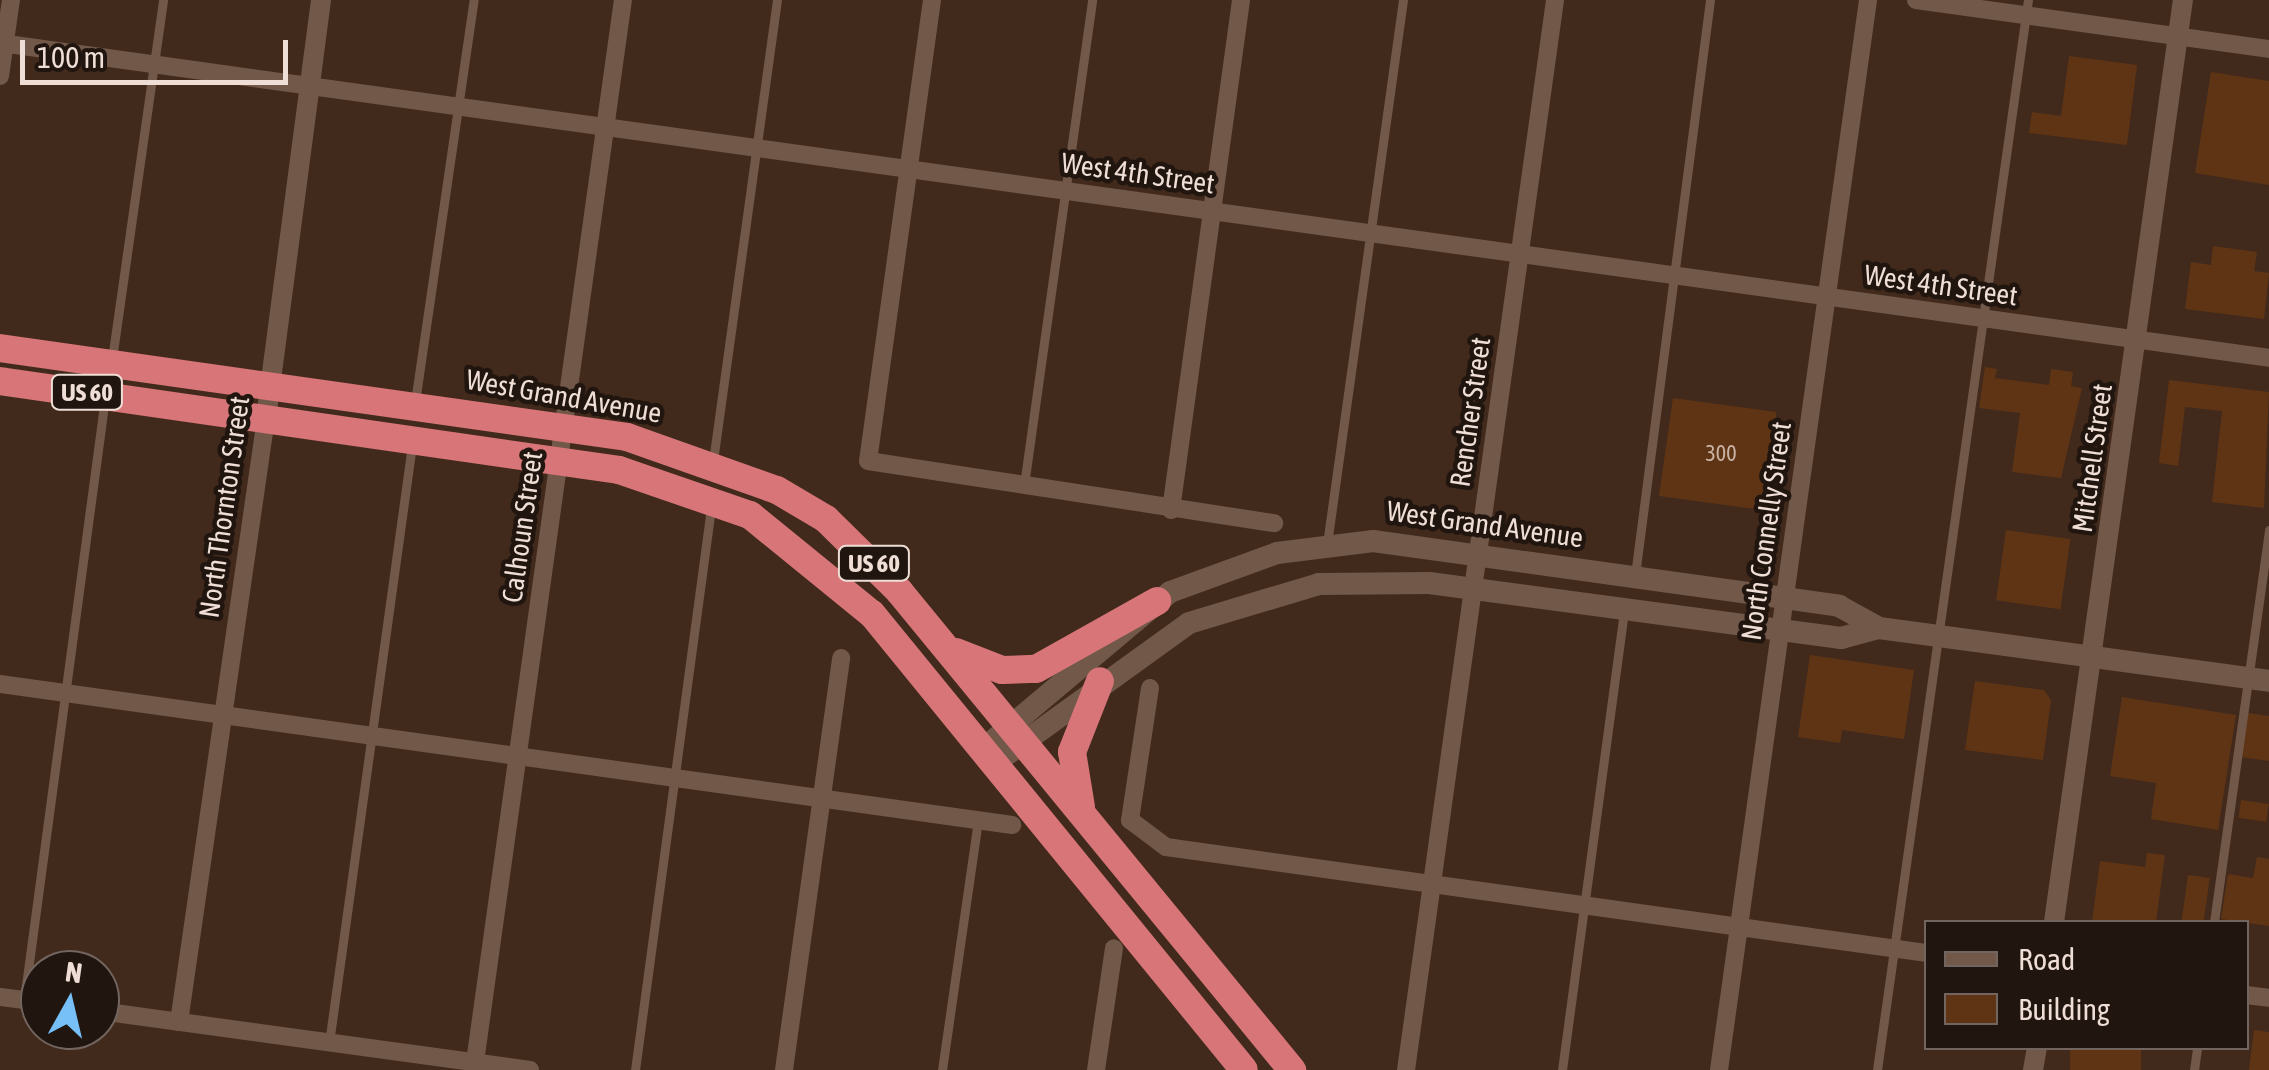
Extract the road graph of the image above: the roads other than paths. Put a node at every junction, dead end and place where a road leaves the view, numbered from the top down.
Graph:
1 (10, 0) edge
2 (164, 0) edge
3 (321, 0) edge
4 (474, 0) edge
5 (623, 0) edge
6 (777, 0) edge
7 (932, 0) edge
8 (1092, 0) edge
9 (1241, 0) edge
10 (1403, 0) edge
11 (1555, 0) edge
12 (1710, 0) edge
13 (1868, 0) edge
14 (1916, 0) edge
15 (2183, 0) edge
16 (2027, 8) edge
17 (2178, 36) junction
18 (2, 43) edge
19 (2269, 49) edge
20 (155, 63) junction
21 (0, 76) edge
22 (310, 83) junction
23 (459, 105) junction
24 (606, 127) junction
25 (758, 148) junction
26 (908, 169) junction
27 (1066, 191) junction
28 (1212, 211) junction
29 (1368, 233) junction
30 (1520, 254) junction
31 (1675, 276) junction
32 (1826, 297) junction
33 (1981, 318) junction
34 (2136, 340) junction
35 (0, 348) edge
36 (2269, 358) edge
37 (111, 361) junction
38 (0, 381) edge
39 (270, 385) junction
40 (106, 394) junction
41 (414, 404) junction
42 (266, 418) junction
43 (564, 428) junction
44 (413, 438) junction
45 (559, 460) junction
46 (714, 460) junction
47 (1023, 488) junction
48 (713, 498) junction
49 (1170, 510) junction
50 (1274, 523) dead end
51 (2269, 530) edge
52 (1327, 544) junction
53 (1478, 555) junction
54 (1634, 578) junction
55 (1473, 590) junction
56 (1784, 598) junction
57 (1157, 600) junction
58 (1624, 609) junction
59 (1879, 628) junction
60 (1780, 630) junction
61 (1934, 636) junction
62 (948, 649) junction
63 (841, 658) dead end
64 (2092, 658) junction
65 (2258, 680) edge
66 (1100, 682) junction
67 (0, 684) edge
68 (1150, 688) dead end
69 (65, 692) junction
70 (222, 714) junction
71 (1018, 734) junction
72 (374, 736) junction
73 (518, 756) junction
74 (989, 756) junction
75 (673, 778) junction
76 (820, 798) junction
77 (1084, 818) junction
78 (978, 820) junction
79 (1012, 825) dead end
80 (1432, 883) junction
81 (1583, 904) junction
82 (2054, 920) edge
83 (2214, 920) edge
84 (1739, 925) junction
85 (1114, 948) dead end
86 (1894, 948) junction
87 (37, 950) edge
88 (1924, 953) edge
89 (120, 1014) edge
90 (179, 1022) junction
91 (329, 1043) junction
92 (475, 1062) junction
93 (530, 1070) edge
94 (635, 1070) edge
95 (784, 1070) edge
96 (942, 1070) edge
97 (1096, 1070) edge
98 (1244, 1070) edge
99 (1292, 1070) edge
100 (1406, 1070) edge
101 (1562, 1070) edge
102 (1719, 1070) edge
103 (1878, 1070) edge

1 - 18 street
2 - 20 lane
3 - 22 street, North Thornton Street
4 - 23 lane
5 - 24 street, Calhoun Street
6 - 25 lane
7 - 26 street
8 - 27 lane
9 - 28 street
10 - 29 lane
11 - 30 street, Rencher Street
12 - 31 lane
13 - 32 street, North Connelly Street
14 - 16 street
15 - 17 street, Mitchell Street
16 - 17 street
16 - 33 lane
17 - 19 street
17 - 34 street, Mitchell Street
18 - 20 street, West 4th Street
18 - 21 street
20 - 22 street, West 4th Street
20 - 37 lane
22 - 23 street, West 4th Street
22 - 39 street, North Thornton Street
23 - 24 street, West 4th Street
23 - 41 lane
24 - 25 street, West 4th Street
24 - 43 street, Calhoun Street
25 - 26 street, West 4th Street
25 - 46 lane
26 - 27 street, West 4th Street
26 - 47 street
27 - 28 street, West 4th Street
27 - 47 lane
28 - 29 street, West 4th Street
28 - 49 street
29 - 30 street, West 4th Street
29 - 52 lane
30 - 31 street, West 4th Street
30 - 53 street, Rencher Street
31 - 32 street, West 4th Street
31 - 54 lane
32 - 33 street, West 4th Street
32 - 56 street, North Connelly Street
33 - 34 street, West 4th Street
33 - 61 lane
34 - 36 street, West 4th Street
34 - 64 street, Mitchell Street
35 - 37 highway, West Grand Avenue / US 60
37 - 39 highway, West Grand Avenue / US 60
38 - 40 highway, US 60
39 - 41 highway, West Grand Avenue / US 60
39 - 42 street, North Thornton Street
40 - 42 highway, US 60
40 - 69 lane
41 - 43 highway, West Grand Avenue / US 60
42 - 44 highway, US 60
42 - 70 street, North Thornton Street
43 - 45 street, Calhoun Street
43 - 46 highway, West Grand Avenue / US 60
44 - 45 highway, US 60
44 - 72 lane
45 - 48 highway, US 60
45 - 73 street, Calhoun Street
46 - 62 highway, West Grand Avenue / US 60
47 - 49 street
48 - 74 highway, US 60
48 - 75 lane
49 - 50 street
51 - 65 lane
52 - 53 main road, West Grand Avenue
52 - 57 main road, West Grand Avenue
53 - 54 main road, West Grand Avenue
53 - 55 street, Rencher Street
54 - 56 main road, West Grand Avenue
55 - 58 main road, West Grand Avenue
55 - 66 main road, West Grand Avenue
55 - 80 street, Rencher Street
56 - 59 main road, West Grand Avenue
56 - 60 street, North Connelly Street
57 - 62 highway
57 - 71 main road, West Grand Avenue
58 - 60 main road, West Grand Avenue
58 - 81 lane
59 - 60 main road, West Grand Avenue
59 - 61 main road, West Grand Avenue
60 - 84 street, North Connelly Street
61 - 64 main road, West Grand Avenue
61 - 86 lane
62 - 71 highway, West Grand Avenue / US 60
63 - 76 street
64 - 65 main road, West Grand Avenue
64 - 82 street, Mitchell Street
65 - 83 lane
66 - 71 main road, West Grand Avenue
66 - 77 highway
67 - 69 street
68 - 80 street
69 - 70 street
69 - 87 lane
70 - 72 street
70 - 90 street, North Thornton Street
71 - 74 main road, West Grand Avenue
71 - 77 highway, US 60
72 - 73 street
72 - 91 lane
73 - 75 street
73 - 92 street, Calhoun Street
74 - 98 highway, US 60
75 - 76 street
75 - 94 lane
76 - 78 street
76 - 95 street
77 - 99 highway, US 60
78 - 79 street
78 - 96 lane
80 - 81 street
80 - 100 street, Rencher Street
81 - 84 street
81 - 101 lane
84 - 86 street
84 - 102 street, North Connelly Street
85 - 97 street
86 - 88 street
86 - 103 lane
89 - 90 street
90 - 91 street
91 - 92 street
92 - 93 street

